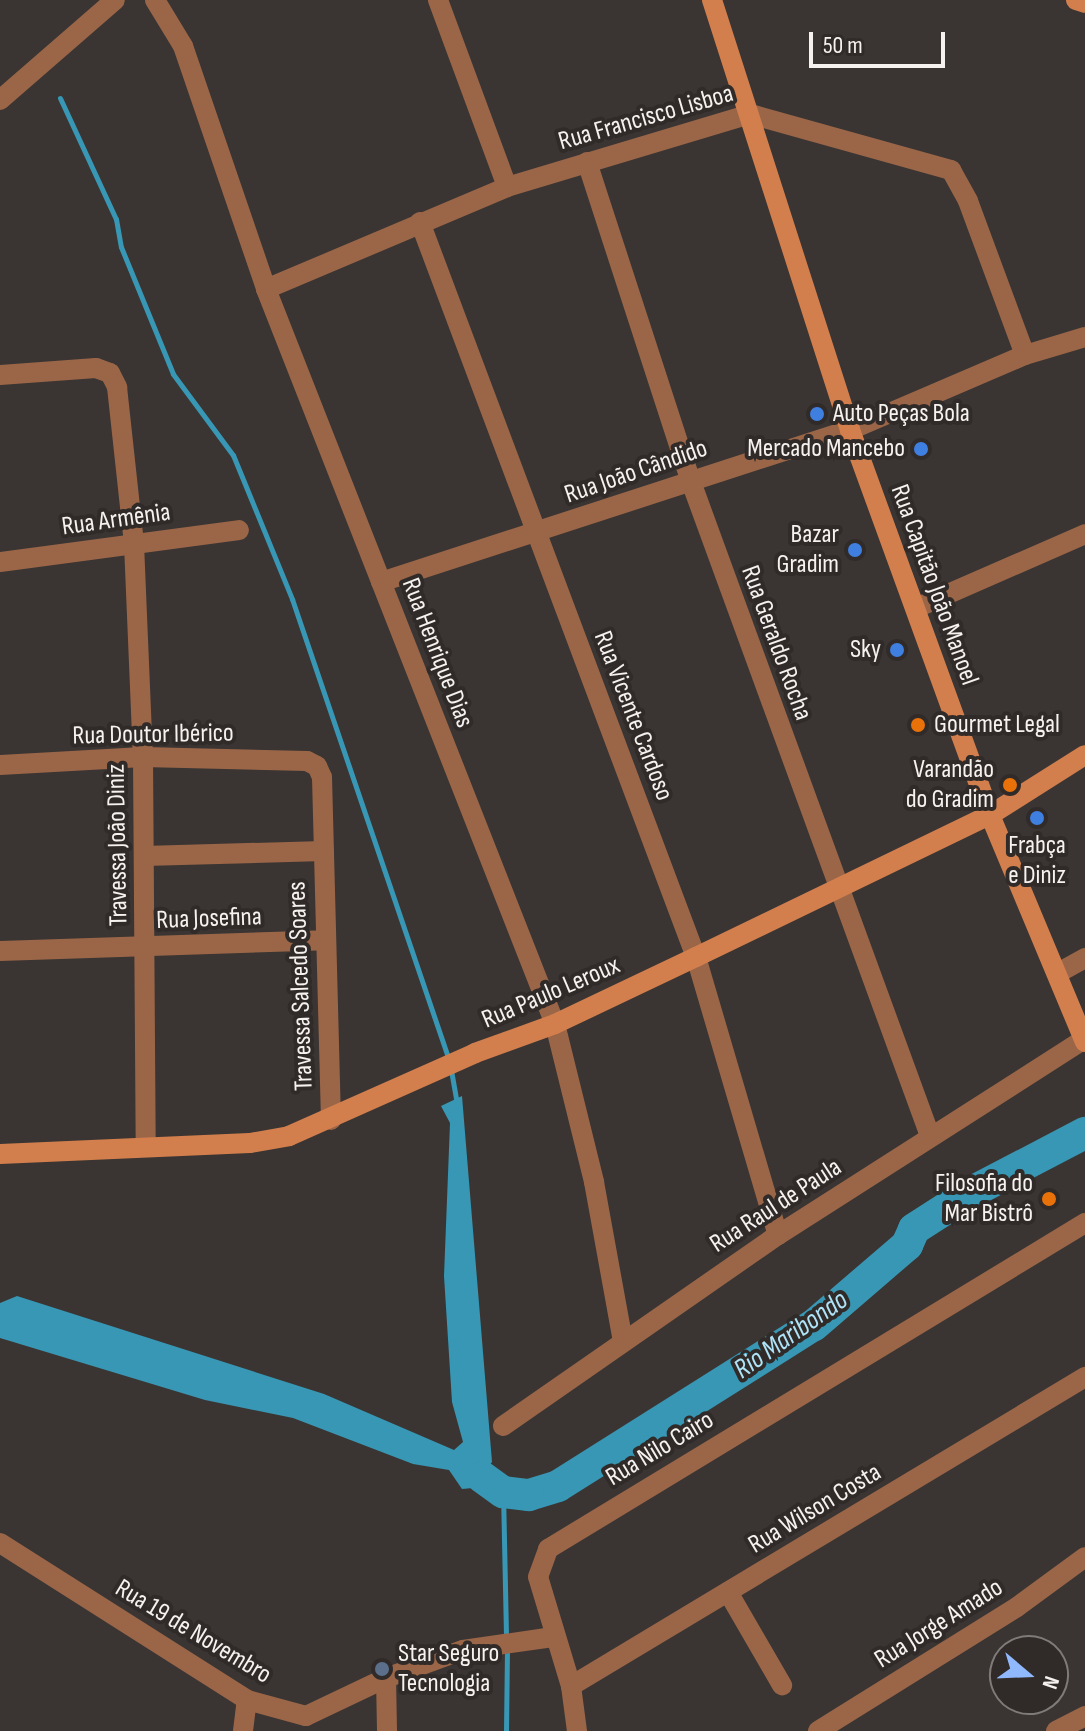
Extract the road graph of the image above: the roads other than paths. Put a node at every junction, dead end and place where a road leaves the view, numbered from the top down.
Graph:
1 (115, 0) edge
2 (155, 0) edge
3 (438, 0) edge
4 (712, 0) edge
5 (1078, 0) edge
6 (1085, 3) edge
7 (1085, 14) edge
8 (3, 89) edge
9 (750, 114) junction
10 (587, 162) junction
11 (507, 187) junction
12 (420, 222) junction
13 (266, 289) junction
14 (1085, 337) edge
15 (1025, 355) junction
16 (0, 375) edge
17 (850, 430) junction
18 (690, 479) junction
19 (239, 530) dead end
20 (536, 534) junction
21 (1085, 534) edge
22 (134, 544) junction
23 (0, 562) edge
24 (381, 582) junction
25 (916, 608) junction
26 (1085, 755) edge
27 (143, 757) junction
28 (307, 761) joint
29 (0, 765) edge
30 (990, 815) junction
31 (324, 851) junction
32 (144, 856) junction
33 (836, 890) junction
34 (325, 940) junction
35 (146, 947) junction
36 (0, 951) edge
37 (696, 957) junction
38 (1085, 958) edge
39 (1058, 973) junction
40 (555, 1024) junction
41 (1084, 1040) edge
42 (331, 1120) junction
43 (930, 1136) junction
44 (146, 1146) junction
45 (0, 1154) edge
46 (1085, 1223) edge
47 (778, 1235) junction
48 (623, 1341) junction
49 (1085, 1377) edge
50 (503, 1426) dead end
51 (0, 1543) edge
52 (1085, 1557) edge
53 (728, 1592) junction
54 (553, 1637) junction
55 (386, 1678) junction
56 (782, 1685) dead end
57 (571, 1686) junction
58 (247, 1700) junction
59 (1085, 1716) edge
60 (299, 1724) edge
61 (243, 1731) edge
62 (387, 1731) edge
63 (577, 1731) edge
64 (818, 1731) edge
65 (1056, 1731) edge

1 - 8 street
2 - 13 street, Rua Henrique Dias
3 - 11 street
4 - 9 street, Rua Capitão João Manoel
5 - 6 street
5 - 7 street
9 - 10 street, Rua Francisco Lisboa
9 - 15 street, Rua Francisco Lisboa
9 - 17 street, Rua Capitão João Manoel
10 - 11 street, Rua Francisco Lisboa
10 - 18 street, Rua Geraldo Rocha
11 - 12 street, Rua Francisco Lisboa
12 - 13 street, Rua Francisco Lisboa
12 - 20 street, Rua Vicente Cardoso
13 - 24 street, Rua Henrique Dias
14 - 15 street, Rua João Cândido
15 - 17 street, Rua João Cândido
16 - 22 street, Travessa João Diniz
17 - 18 street, Rua João Cândido
17 - 25 street, Rua Capitão João Manoel
18 - 20 street, Rua João Cândido
18 - 33 street, Rua Geraldo Rocha
19 - 22 street, Rua Armênia
20 - 24 street, Rua João Cândido
20 - 37 street, Rua Vicente Cardoso
21 - 25 street
22 - 23 street, Rua Armênia
22 - 27 street, Travessa João Diniz
24 - 40 street, Rua Henrique Dias
25 - 30 street, Rua Capitão João Manoel
26 - 30 street, Rua Paulo Leroux
27 - 28 street, Rua Doutor Ibérico
27 - 29 street, Rua Doutor Ibérico
27 - 32 street, Travessa João Diniz
28 - 31 street, Travessa Salcedo Soares
30 - 33 street, Rua Paulo Leroux
30 - 39 street, Rua Capitão João Manoel
31 - 32 street, Travessa Salcedo Soares
31 - 34 street, Travessa Salcedo Soares
32 - 35 street, Travessa João Diniz
33 - 37 street, Rua Paulo Leroux
33 - 43 street, Rua Geraldo Rocha
34 - 35 street, Rua Josefina
34 - 42 street, Travessa Salcedo Soares
35 - 36 street, Rua Josefina
35 - 44 street, Travessa João Diniz
37 - 40 street, Rua Paulo Leroux
37 - 47 street, Rua Vicente Cardoso
38 - 39 street
39 - 41 street, Rua Capitão João Manoel
40 - 42 street, Rua Paulo Leroux
40 - 48 street, Rua Henrique Dias
41 - 43 street, Rua Raul de Paula
42 - 44 street, Rua Paulo Leroux
43 - 47 street, Rua Raul de Paula
44 - 45 street, Rua Paulo Leroux
46 - 54 street, Rua Nilo Cairo
47 - 48 street, Rua Raul de Paula
48 - 50 street, Rua Raul de Paula
49 - 53 street, Rua Wilson Costa
51 - 58 street, Rua 19 de Novembro
52 - 64 street, Rua Jorge Amado
53 - 56 street
53 - 57 street, Rua Wilson Costa
54 - 55 street, Rua 19 de Novembro
54 - 57 street, Rua Nilo Cairo
55 - 60 street, Rua 19 de Novembro
55 - 62 street
57 - 63 street, Rua Nilo Cairo
58 - 60 street, Rua 19 de Novembro
58 - 61 street
59 - 65 street

